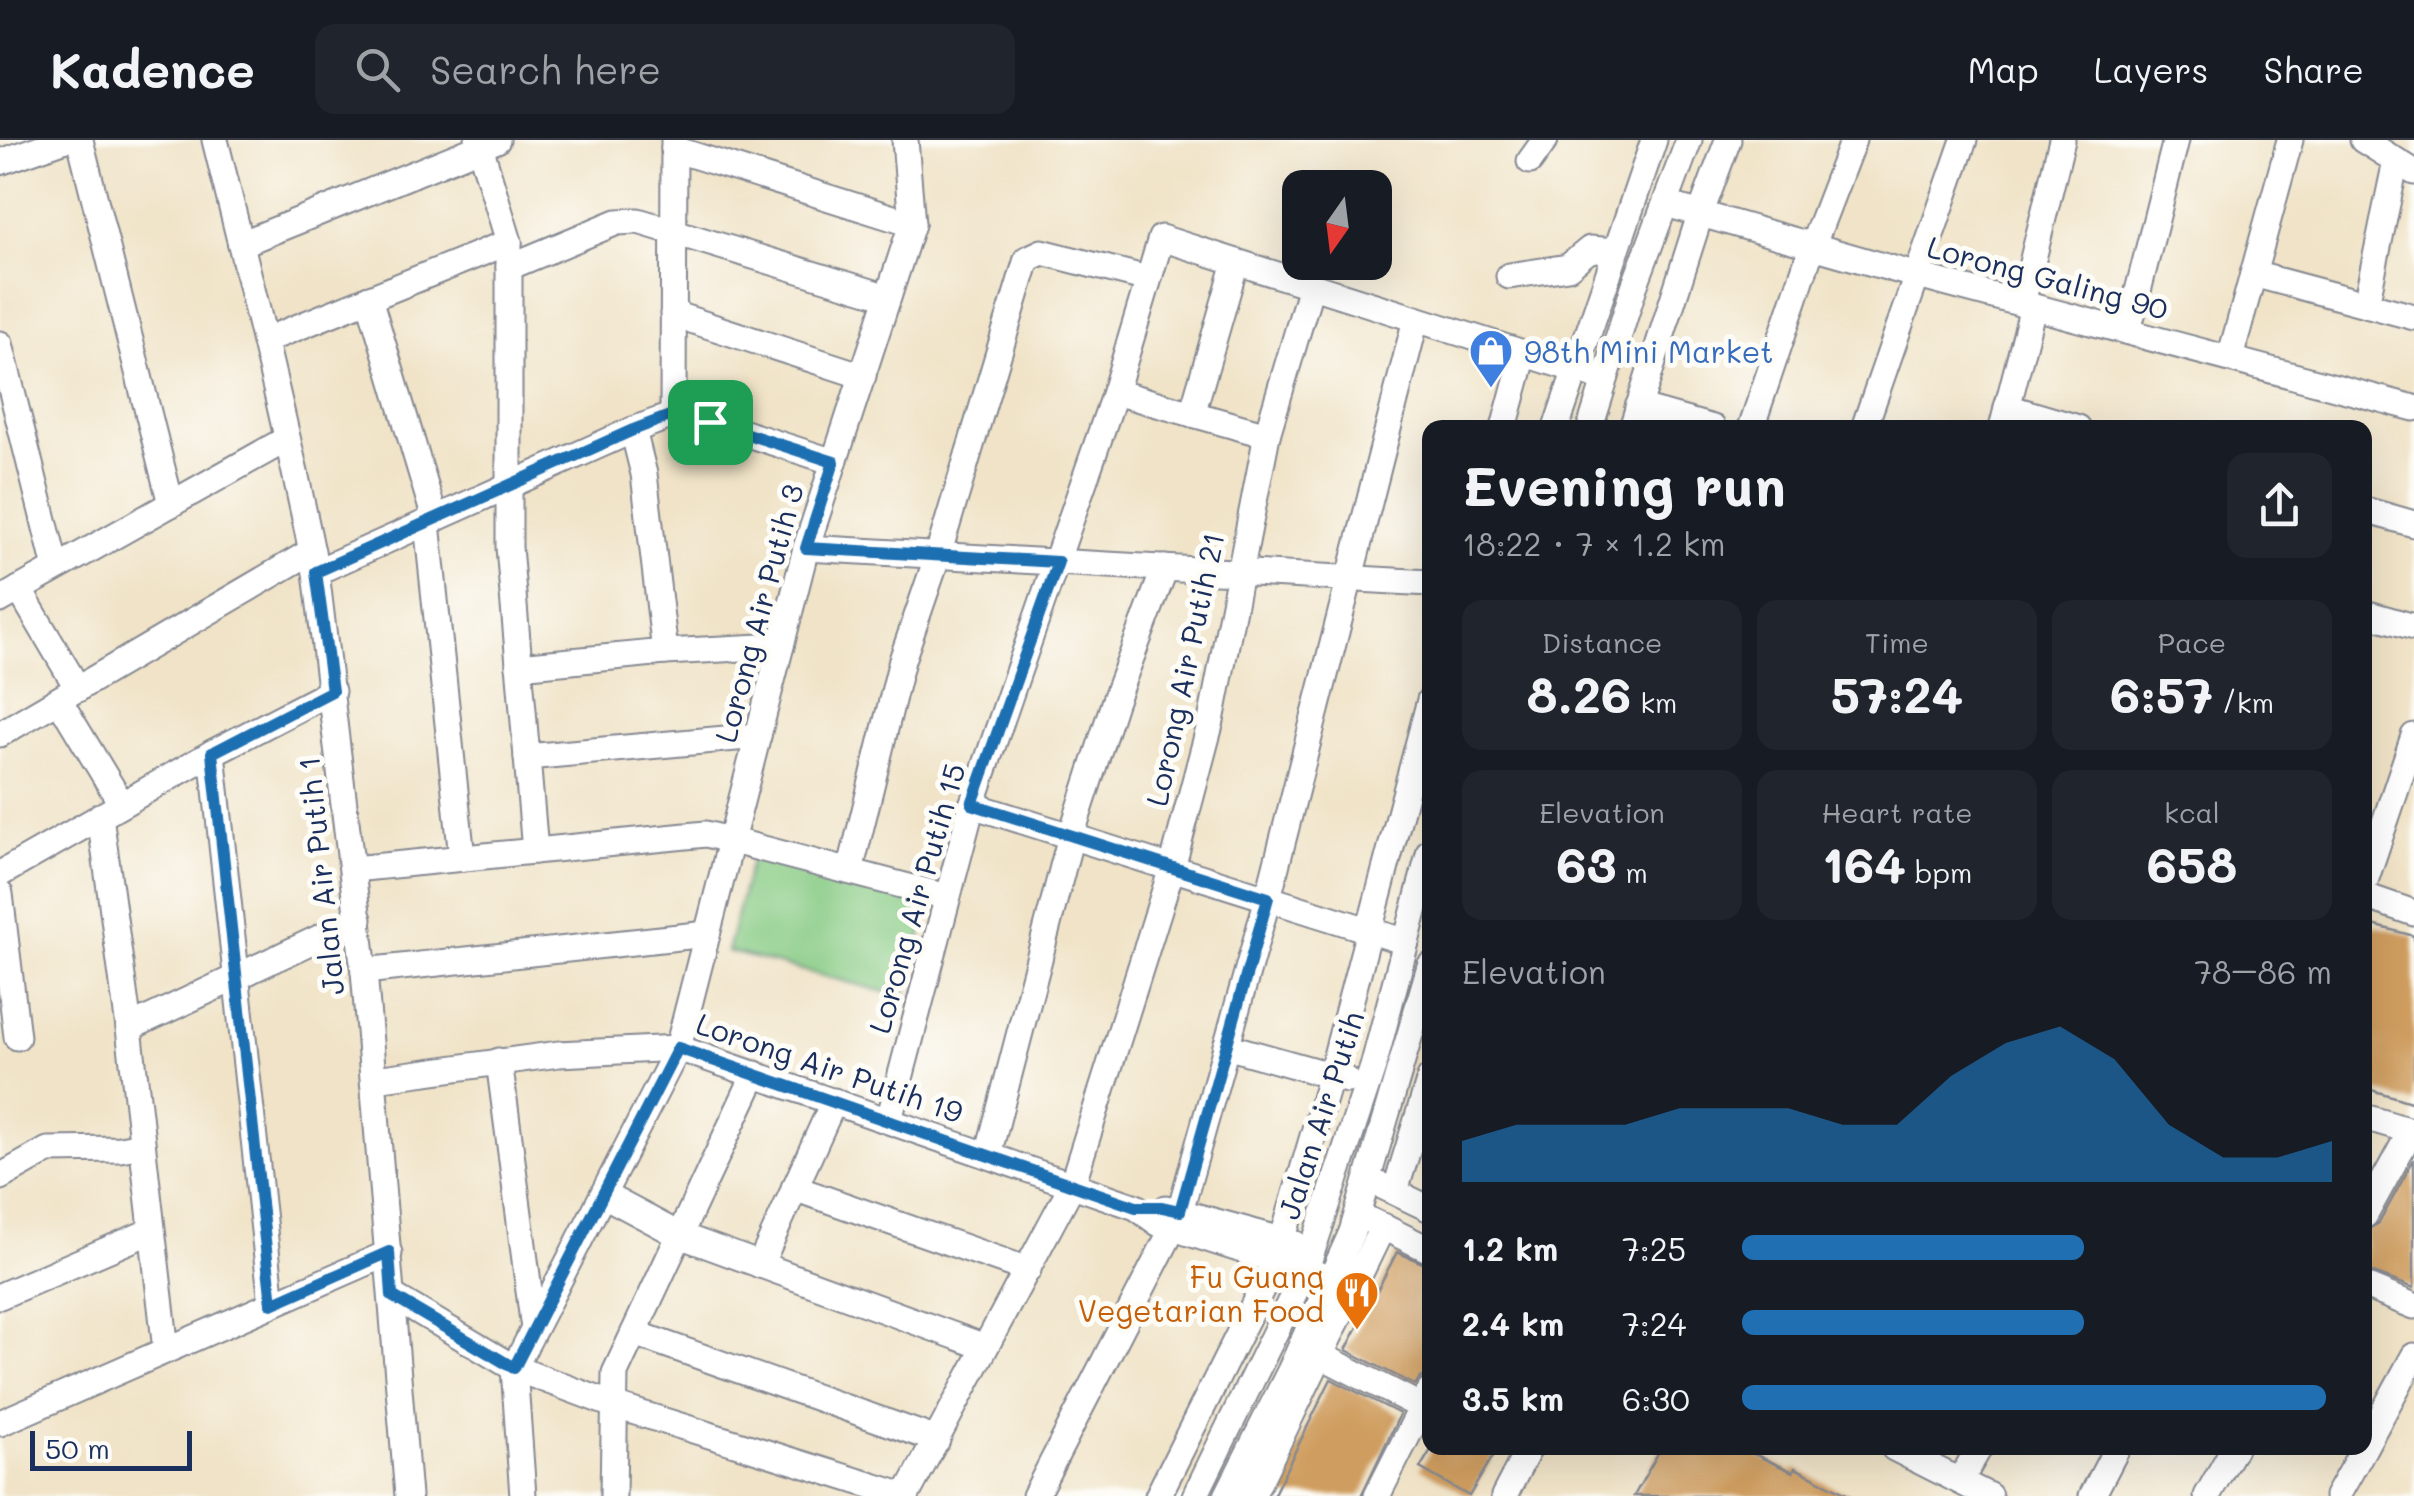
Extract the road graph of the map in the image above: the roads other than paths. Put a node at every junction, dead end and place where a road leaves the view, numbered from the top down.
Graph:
1 (63, 140) edge
2 (80, 140) edge
3 (215, 140) edge
4 (904, 140) edge
5 (1654, 140) edge
6 (1689, 140) edge
7 (1728, 140) edge
8 (1853, 140) edge
9 (1964, 140) edge
10 (2062, 140) edge
11 (2176, 140) edge
12 (2290, 140) edge
13 (2363, 140) edge
14 (485, 142) edge
15 (674, 144) edge
16 (0, 162) edge
17 (2405, 167) edge
18 (1666, 204) junction
19 (1700, 215) junction
20 (912, 224) junction
21 (673, 233) junction
22 (241, 244) junction
23 (1812, 247) junction
24 (1614, 251) junction
25 (509, 254) junction
26 (1236, 262) junction
27 (2253, 274) junction
28 (1510, 276) dead end
29 (1918, 276) junction
30 (1148, 279) junction
31 (1311, 286) junction
32 (888, 297) junction
33 (369, 298) junction
34 (2366, 304) junction
35 (2027, 305) junction
36 (673, 314) junction
37 (2414, 317) edge
38 (1416, 320) junction
39 (2128, 332) junction
40 (266, 340) junction
41 (0, 344) edge
42 (1524, 354) junction
43 (2230, 358) junction
44 (1576, 370) junction
45 (863, 376) junction
46 (1605, 379) junction
47 (1114, 392) junction
48 (2414, 408) edge
49 (1192, 414) junction
50 (672, 415) junction
51 (1635, 417) edge
52 (2004, 417) edge
53 (1506, 420) edge
54 (1559, 420) edge
55 (1592, 420) edge
56 (1754, 420) edge
57 (1867, 420) edge
58 (633, 430) junction
59 (1267, 435) junction
60 (288, 439) junction
61 (834, 462) junction
62 (510, 486) junction
63 (171, 504) junction
64 (2372, 512) edge
65 (431, 521) junction
66 (2414, 524) edge
67 (806, 548) junction
68 (938, 555) junction
69 (314, 562) junction
70 (1058, 562) junction
71 (56, 568) junction
72 (1165, 568) junction
73 (1240, 572) junction
74 (1350, 578) junction
75 (1422, 582) edge
76 (10, 594) edge
77 (2372, 616) edge
78 (2414, 627) edge
79 (781, 646) junction
80 (665, 652) junction
81 (519, 666) junction
82 (332, 691) junction
83 (69, 694) junction
84 (0, 734) edge
85 (758, 736) junction
86 (2414, 736) edge
87 (212, 753) junction
88 (526, 757) junction
89 (1422, 757) edge
90 (972, 804) junction
91 (110, 809) junction
92 (1071, 836) junction
93 (731, 840) junction
94 (534, 851) junction
95 (462, 858) junction
96 (2372, 860) edge
97 (1172, 868) junction
98 (353, 869) junction
99 (850, 871) junction
100 (0, 874) edge
101 (1422, 882) edge
102 (0, 894) edge
103 (947, 896) junction
104 (1268, 898) junction
105 (2372, 898) edge
106 (2414, 912) edge
107 (359, 919) junction
108 (1368, 930) junction
109 (707, 934) junction
110 (1406, 942) junction
111 (364, 971) junction
112 (237, 980) junction
113 (1422, 1002) edge
114 (129, 1028) junction
115 (17, 1036) dead end
116 (1226, 1046) junction
117 (678, 1048) junction
118 (499, 1061) junction
119 (754, 1074) junction
120 (1331, 1075) junction
121 (375, 1079) junction
122 (1366, 1085) junction
123 (834, 1101) junction
124 (1422, 1104) edge
125 (2372, 1119) edge
126 (888, 1120) junction
127 (2413, 1131) edge
128 (142, 1144) junction
129 (988, 1155) junction
130 (0, 1177) edge
131 (1369, 1180) junction
132 (1072, 1184) junction
133 (794, 1188) junction
134 (1395, 1191) junction
135 (604, 1195) junction
136 (2372, 1203) edge
137 (1422, 1205) edge
138 (1358, 1215) junction
139 (1176, 1220) junction
140 (1382, 1226) junction
141 (152, 1231) junction
142 (679, 1235) junction
143 (1422, 1246) edge
144 (1279, 1250) junction
145 (389, 1252) junction
146 (1309, 1259) junction
147 (760, 1264) junction
148 (1336, 1268) junction
149 (1028, 1270) junction
150 (2372, 1289) edge
151 (0, 1296) edge
152 (392, 1296) junction
153 (272, 1304) junction
154 (2414, 1306) edge
155 (534, 1330) junction
156 (634, 1333) junction
157 (985, 1347) junction
158 (166, 1350) junction
159 (1312, 1350) junction
160 (2414, 1356) edge
161 (514, 1368) junction
162 (1422, 1397) edge
163 (613, 1405) junction
164 (1422, 1407) edge
165 (0, 1423) edge
166 (2372, 1432) edge
167 (938, 1440) junction
168 (1525, 1455) edge
169 (1908, 1455) edge
170 (1975, 1455) edge
171 (2113, 1455) edge
172 (2230, 1455) edge
173 (2359, 1455) edge
174 (1960, 1481) junction
175 (408, 1496) edge
176 (524, 1496) edge
177 (614, 1496) edge
178 (905, 1496) edge
179 (1035, 1496) edge
180 (1158, 1496) edge
181 (1196, 1496) edge
182 (1226, 1496) edge
183 (1252, 1496) edge
184 (1378, 1496) edge
185 (1504, 1496) edge
186 (1989, 1496) edge
187 (2092, 1496) edge
188 (2207, 1496) edge
189 (2338, 1496) edge

1 - 16 street
2 - 63 street
3 - 22 street, Jalan Air Putih 1
4 - 20 street, Lorong Air Putih 3
5 - 24 street
6 - 18 street
7 - 19 street
8 - 23 street
9 - 29 street
10 - 35 street
11 - 39 street
12 - 27 street
13 - 17 street
14 - 22 street
14 - 25 street
15 - 20 street
15 - 21 street
17 - 34 street
18 - 19 street, Lorong Galing 90
18 - 46 street
19 - 23 street, Lorong Galing 90
19 - 51 street
20 - 32 street, Lorong Air Putih 3
21 - 25 street
21 - 32 street
21 - 36 street
22 - 40 street, Jalan Air Putih 1
23 - 29 street, Lorong Galing 90
23 - 56 street
24 - 28 street
24 - 44 street
25 - 33 street
25 - 62 street
26 - 30 street, Lorong Air Putih 15
26 - 31 street
26 - 49 street
27 - 34 street
27 - 43 street
29 - 35 street, Lorong Galing 90
29 - 57 street
30 - 47 street, Lorong Air Putih 15
30 - 68 street
31 - 38 street
31 - 59 street, Lorong Air Putih 21
32 - 45 street, Lorong Air Putih 3
33 - 40 street
33 - 65 street
34 - 37 street
35 - 39 street, Lorong Galing 90
35 - 52 street
36 - 45 street
36 - 50 street
38 - 42 street
38 - 74 street
39 - 43 street, Lorong Galing 90
40 - 60 street, Jalan Air Putih 1
41 - 71 street
42 - 44 street
42 - 53 street
43 - 48 street, Lorong Galing 90
44 - 46 street
44 - 54 street
45 - 61 street, Lorong Air Putih 3
46 - 55 street
47 - 49 street
47 - 70 street, Lorong Air Putih 15
49 - 59 street
50 - 58 street
50 - 61 street
58 - 62 street
58 - 80 street
59 - 73 street, Lorong Air Putih 21
60 - 63 street
60 - 69 street, Jalan Air Putih 1
61 - 67 street, Lorong Air Putih 3
62 - 65 street
62 - 81 street
63 - 71 street
64 - 66 street
65 - 69 street
65 - 95 street
67 - 68 street
67 - 79 street, Lorong Air Putih 3
68 - 70 street
68 - 99 street
69 - 82 street, Jalan Air Putih 1
69 - 83 street
70 - 72 street
70 - 90 street, Lorong Air Putih 15
71 - 76 street
72 - 73 street
72 - 92 street
73 - 74 street
73 - 97 street, Lorong Air Putih 21
74 - 75 street
74 - 104 street
76 - 83 street
77 - 78 street
79 - 80 street
79 - 85 street, Lorong Air Putih 3
80 - 81 street
81 - 88 street
82 - 87 street
82 - 98 street, Jalan Air Putih 1
83 - 84 street
83 - 91 street
85 - 88 street
85 - 93 street, Lorong Air Putih 3
86 - 96 street
87 - 91 street
87 - 112 street
88 - 94 street
89 - 108 street
90 - 92 street
90 - 103 street, Lorong Air Putih 15
91 - 100 street
91 - 114 street
92 - 97 street
92 - 129 street
93 - 94 street
93 - 99 street
93 - 109 street, Lorong Air Putih 3
94 - 95 street
95 - 98 street
97 - 104 street
97 - 132 street, Lorong Air Putih 21
98 - 107 street, Jalan Air Putih 1
99 - 103 street
101 - 110 street, Jalan Air Putih
102 - 115 street
103 - 126 street, Lorong Air Putih 15
104 - 108 street
104 - 116 street
105 - 106 street
107 - 111 street, Jalan Air Putih 1
107 - 112 street
108 - 110 street
108 - 120 street
109 - 111 street
109 - 117 street, Lorong Air Putih 3
110 - 122 street, Jalan Air Putih
111 - 121 street, Jalan Air Putih 1
112 - 114 street
112 - 153 street
113 - 131 street, Jalan Air Putih
114 - 128 street
116 - 120 street
116 - 139 street
117 - 118 street, Lorong Air Putih 19
117 - 119 street, Lorong Air Putih 19
117 - 135 street, Lorong Air Putih 3
118 - 121 street, Lorong Air Putih 19
118 - 155 street
119 - 123 street, Lorong Air Putih 19
119 - 142 street
120 - 122 street
120 - 144 street
121 - 145 street, Jalan Air Putih 1
122 - 146 street, Jalan Air Putih
123 - 126 street, Lorong Air Putih 19
123 - 133 street
124 - 134 street
125 - 127 street
126 - 129 street, Lorong Air Putih 19
127 - 136 street
128 - 130 street
128 - 141 street
129 - 132 street, Lorong Air Putih 19
131 - 134 street
131 - 138 street, Jalan Air Putih
132 - 139 street, Lorong Air Putih 19
132 - 149 street, Lorong Air Putih 21
133 - 147 street
133 - 149 street
134 - 137 street
135 - 142 street
135 - 155 street, Lorong Air Putih 3
138 - 140 street
138 - 148 street, Jalan Air Putih
139 - 144 street, Lorong Air Putih 19
139 - 179 street
140 - 143 street
140 - 159 street
141 - 151 street
141 - 158 street
142 - 147 street
142 - 156 street
144 - 146 street, Lorong Air Putih 19
144 - 180 street
145 - 152 street, Jalan Air Putih 1
145 - 153 street
146 - 148 street, Lorong Air Putih 19
146 - 181 street, Jalan Air Putih
147 - 157 street
148 - 159 street, Jalan Air Putih
149 - 157 street, Lorong Air Putih 21
150 - 154 street
152 - 161 street
152 - 175 street, Jalan Air Putih 1
153 - 158 street
155 - 161 street, Lorong Air Putih 3
156 - 163 street
156 - 167 street
157 - 167 street, Lorong Air Putih 21
158 - 165 street
159 - 162 street
159 - 182 street, Jalan Air Putih
159 - 183 street
160 - 166 street
161 - 163 street
161 - 176 street
163 - 177 street
163 - 178 street
164 - 184 street
167 - 178 street, Lorong Air Putih 21
168 - 185 street
169 - 174 street
170 - 174 street
171 - 187 street
172 - 188 street
173 - 189 street
174 - 186 street

